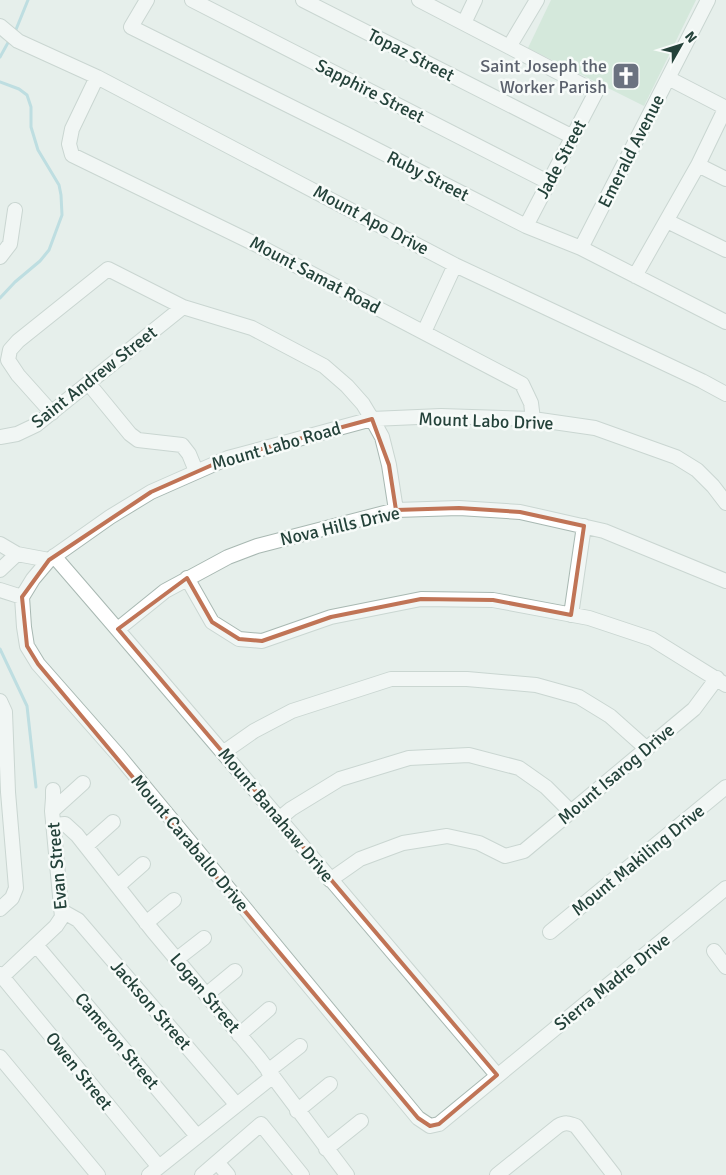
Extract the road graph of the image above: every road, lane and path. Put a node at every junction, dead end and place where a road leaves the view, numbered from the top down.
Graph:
1 (147, 0) edge
2 (192, 0) edge
3 (304, 0) edge
4 (419, 0) edge
5 (476, 0) edge
6 (537, 0) edge
7 (708, 0) edge
8 (464, 23) junction
9 (0, 26) edge
10 (508, 47) junction
11 (97, 77) junction
12 (668, 78) junction
13 (726, 108) edge
14 (572, 136) junction
15 (698, 165) junction
16 (726, 179) edge
17 (548, 182) junction
18 (15, 210) dead end
19 (666, 221) junction
20 (526, 226) junction
21 (582, 248) junction
22 (726, 250) edge
23 (0, 257) edge
24 (455, 264) junction
25 (635, 276) junction
26 (183, 307) junction
27 (726, 322) edge
28 (424, 332) junction
29 (89, 384) junction
30 (726, 394) edge
31 (52, 413) junction
32 (372, 419) junction
33 (533, 419) junction
34 (0, 437) edge
35 (196, 471) junction
36 (726, 503) edge
37 (396, 510) junction
38 (584, 526) junction
39 (0, 544) edge
40 (17, 554) junction
41 (52, 558) junction
42 (0, 570) edge
43 (187, 578) junction
44 (726, 581) edge
45 (0, 590) edge
46 (22, 597) junction
47 (571, 615) junction
48 (118, 629) junction
49 (721, 682) edge
50 (0, 701) edge
51 (646, 749) junction
52 (224, 752) junction
53 (83, 783) dead end
54 (726, 788) edge
55 (52, 790) dead end
56 (4, 792) edge
57 (52, 811) junction
58 (570, 811) junction
59 (279, 818) junction
60 (113, 822) dead end
61 (54, 825) junction
62 (86, 846) junction
63 (143, 864) dead end
64 (330, 880) junction
65 (118, 886) junction
66 (726, 888) edge
67 (174, 900) dead end
68 (0, 909) edge
69 (62, 911) junction
70 (146, 923) junction
71 (550, 932) dead end
72 (204, 938) dead end
73 (36, 945) junction
74 (714, 951) dead end
75 (177, 960) junction
76 (726, 967) edge
77 (235, 971) dead end
78 (1, 976) edge
79 (206, 995) junction
80 (269, 1009) dead end
81 (239, 1035) junction
82 (300, 1046) dead end
83 (0, 1057) edge
84 (270, 1074) junction
85 (497, 1075) junction
86 (330, 1084) dead end
87 (236, 1104) junction
88 (297, 1111) junction
89 (418, 1118) joint
90 (361, 1121) dead end
91 (198, 1136) junction
92 (326, 1149) junction
93 (216, 1162) junction
94 (154, 1171) edge
95 (98, 1175) edge
96 (202, 1175) edge
97 (228, 1175) edge
98 (302, 1175) edge
99 (347, 1175) edge
100 (497, 1175) edge
101 (614, 1175) edge

1 - 20 street, Ruby Street
2 - 17 street, Sapphire Street
3 - 14 street, Topaz Street
4 - 8 street
5 - 8 street
6 - 10 street
7 - 12 street, Emerald Avenue
8 - 10 street
9 - 11 street, Mount Apo Drive
10 - 14 street, Jade Street
11 - 24 street, Mount Apo Drive
11 - 28 street, Mount Samat Road
12 - 13 street
12 - 21 street, Emerald Avenue
13 - 15 street
14 - 17 street, Jade Street
15 - 16 street
15 - 19 street
17 - 20 street, Jade Street
18 - 23 street
19 - 22 street
19 - 25 street
20 - 21 street, Ruby Street
21 - 25 street, Ruby Street
24 - 28 street
24 - 30 street, Mount Apo Drive
25 - 27 street, Ruby Street
26 - 29 street, Saint Andrew Street
26 - 31 street
26 - 32 street
28 - 33 street, Mount Samat Road
29 - 31 street, Saint Andrew Street
29 - 35 street
31 - 34 street, Saint Andrew Street
32 - 33 street, Mount Labo Drive
32 - 35 street, Mount Labo Road
32 - 37 street
33 - 36 street, Mount Labo Drive
35 - 41 street, Mount Labo Road
37 - 38 street, Nova Hills Drive
37 - 43 street, Nova Hills Drive
38 - 44 street, Nova Hills Drive
38 - 47 street
39 - 40 street
40 - 41 street
40 - 42 street
41 - 46 street
41 - 48 street, Mount Banahaw Drive
43 - 47 street
43 - 48 street, Nova Hills Drive
45 - 46 street
46 - 89 street, Mount Caraballo Drive
47 - 49 street
48 - 52 street, Mount Banahaw Drive
49 - 51 street, Mount Isarog Drive
50 - 56 street
51 - 52 street
51 - 58 street, Mount Isarog Drive
52 - 59 street, Mount Banahaw Drive
53 - 57 street
54 - 71 street, Mount Makiling Drive
55 - 57 street, Evan Street
56 - 68 street
57 - 61 street, Evan Street
58 - 59 street
58 - 64 street, Mount Isarog Drive
59 - 64 street, Mount Banahaw Drive
60 - 62 street
61 - 62 street, Logan Street
61 - 69 street, Evan Street
62 - 65 street, Logan Street
63 - 65 street
64 - 85 street, Mount Banahaw Drive
65 - 70 street, Logan Street
66 - 85 street, Sierra Madre Drive
67 - 70 street
69 - 73 street, Evan Street
69 - 87 street, Jackson Street
70 - 75 street, Logan Street
72 - 75 street
73 - 78 street, Evan Street
73 - 91 street, Cameron Street
74 - 76 street
75 - 79 street, Logan Street
77 - 79 street
78 - 94 street, Owen Street
79 - 81 street, Logan Street
80 - 81 street
81 - 84 street, Logan Street
82 - 84 street
83 - 95 street
84 - 87 street
84 - 88 street, Logan Street
85 - 89 street, Sierra Madre Drive
86 - 88 street
87 - 91 street
88 - 92 street, Logan Street
90 - 92 street
91 - 94 street
92 - 99 street, Logan Street
93 - 96 street
93 - 97 street
93 - 98 street
100 - 101 street

